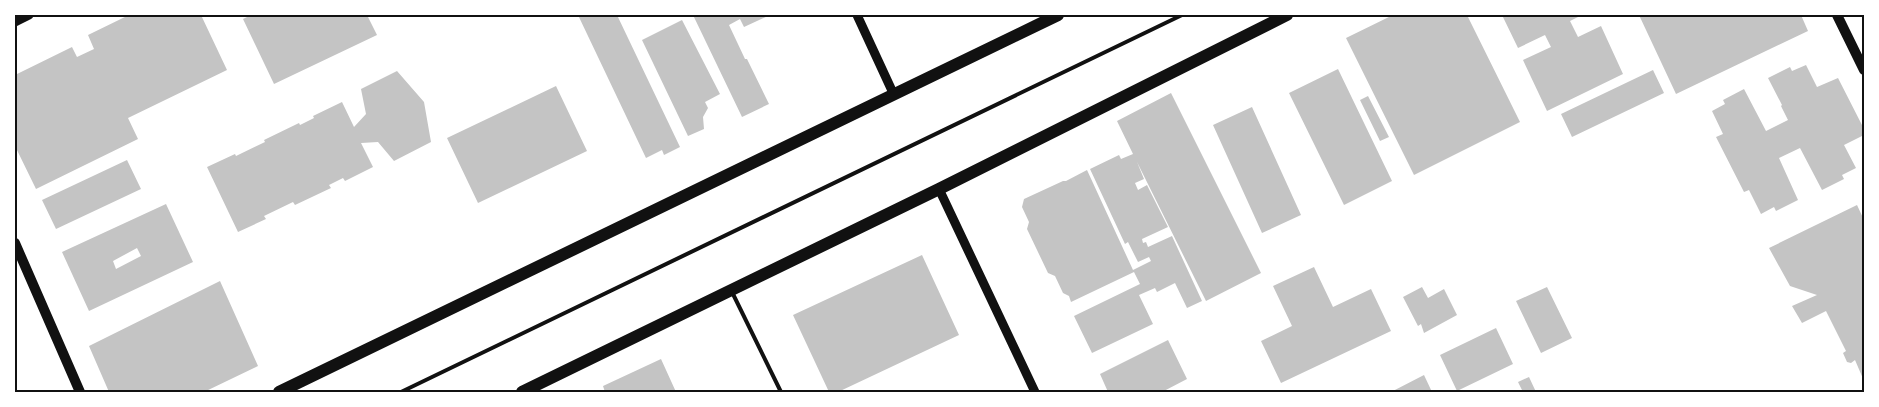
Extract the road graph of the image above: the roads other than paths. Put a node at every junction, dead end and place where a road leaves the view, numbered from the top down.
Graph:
1 (29, 15) edge
2 (857, 15) edge
3 (1058, 15) edge
4 (1182, 15) edge
5 (1287, 15) edge
6 (1837, 15) edge
7 (15, 22) edge
8 (1864, 70) edge
9 (894, 95) junction
10 (939, 189) junction
11 (15, 243) edge
12 (731, 290) junction
13 (80, 392) edge
14 (279, 392) edge
15 (401, 392) edge
16 (522, 392) edge
17 (781, 392) edge
18 (1035, 392) edge

1 - 7 street
2 - 9 street
3 - 9 main road
4 - 15 lane
5 - 10 main road
6 - 8 main road
9 - 14 main road
10 - 12 main road
10 - 18 street
11 - 13 main road
12 - 16 main road
12 - 17 lane

